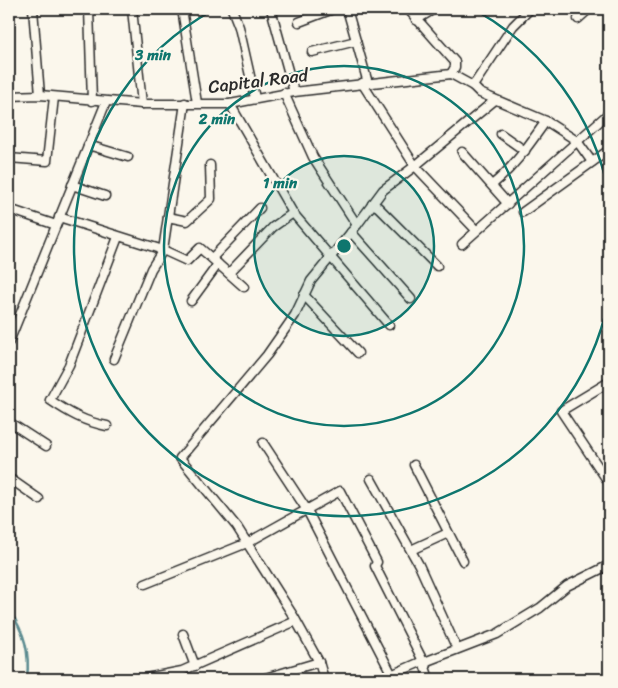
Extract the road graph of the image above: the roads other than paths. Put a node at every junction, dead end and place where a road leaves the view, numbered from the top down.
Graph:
1 (33, 9) edge
2 (88, 9) edge
3 (132, 9) edge
4 (182, 9) edge
5 (232, 9) edge
6 (270, 9) edge
7 (333, 9) edge
8 (346, 9) edge
9 (408, 9) edge
10 (434, 9) edge
11 (530, 9) edge
12 (589, 9) edge
13 (578, 19) dead end
14 (416, 20) junction
15 (298, 22) dead end
16 (356, 41) junction
17 (312, 52) dead end
18 (451, 74) junction
19 (365, 83) junction
20 (473, 86) junction
21 (294, 92) junction
22 (284, 93) junction
23 (40, 95) junction
24 (9, 96) edge
25 (54, 97) junction
26 (255, 98) junction
27 (495, 100) junction
28 (92, 101) junction
29 (106, 102) junction
30 (184, 103) junction
31 (197, 103) junction
32 (142, 104) junction
33 (230, 104) junction
34 (609, 113) edge
35 (546, 121) junction
36 (501, 134) dead end
37 (577, 141) junction
38 (88, 145) junction
39 (609, 150) edge
40 (525, 151) junction
41 (462, 152) dead end
42 (128, 157) dead end
43 (9, 158) edge
44 (592, 162) junction
45 (210, 165) dead end
46 (415, 166) junction
47 (72, 185) junction
48 (492, 185) junction
49 (105, 196) dead end
50 (372, 204) junction
51 (508, 204) junction
52 (260, 208) dead end
53 (9, 209) edge
54 (523, 212) dead end
55 (293, 213) junction
56 (168, 217) junction
57 (58, 221) junction
58 (357, 225) junction
59 (476, 230) junction
60 (351, 232) junction
61 (118, 237) junction
62 (462, 244) dead end
63 (163, 250) junction
64 (331, 256) junction
65 (212, 258) junction
66 (218, 264) junction
67 (438, 266) dead end
68 (229, 273) junction
69 (244, 287) dead end
70 (304, 295) junction
71 (411, 299) dead end
72 (191, 301) dead end
73 (389, 325) dead end
74 (9, 342) edge
75 (358, 353) dead end
76 (114, 358) dead end
77 (609, 382) edge
78 (9, 422) edge
79 (108, 426) dead end
80 (263, 443) dead end
81 (46, 446) dead end
82 (414, 465) dead end
83 (9, 478) edge
84 (371, 479) dead end
85 (609, 482) edge
86 (39, 499) dead end
87 (306, 510) junction
88 (448, 533) junction
89 (247, 543) junction
90 (411, 550) junction
91 (463, 562) dead end
92 (609, 565) edge
93 (145, 584) dead end
94 (296, 621) junction
95 (182, 634) dead end
96 (457, 649) junction
97 (319, 662) junction
98 (194, 666) junction
99 (392, 675) junction
100 (141, 679) edge
101 (262, 679) edge
102 (324, 679) edge
103 (382, 679) edge
104 (428, 679) edge

1 - 23 street
2 - 28 street
3 - 32 street
4 - 31 street
5 - 26 street
6 - 21 street
7 - 15 street
8 - 16 street
9 - 14 street
10 - 14 street
11 - 20 street
12 - 13 street
14 - 18 street
16 - 17 street
16 - 19 street
18 - 19 street, Capital Road
18 - 20 street
19 - 21 street, Capital Road
19 - 46 street
20 - 27 street
21 - 22 street, Capital Road
22 - 26 street, Capital Road
22 - 58 street
23 - 24 street, Capital Road
23 - 25 street, Capital Road
25 - 28 street, Capital Road
25 - 43 street
26 - 33 street, Capital Road
27 - 35 street
27 - 46 street
28 - 29 street, Capital Road
29 - 32 street, Capital Road
29 - 38 street
30 - 31 street, Capital Road
30 - 32 street, Capital Road
30 - 56 street
31 - 33 street, Capital Road
33 - 55 street
34 - 37 street
35 - 37 street
35 - 40 street
36 - 40 street
37 - 44 street
37 - 51 street
38 - 42 street
38 - 47 street
39 - 44 street
40 - 48 street
41 - 48 street
44 - 54 street
45 - 56 street
46 - 50 street
46 - 59 street
47 - 49 street
47 - 57 street
48 - 51 street
50 - 58 street
50 - 67 street
51 - 59 street
52 - 65 street
53 - 57 street
55 - 64 street
55 - 68 street
56 - 63 street
57 - 61 street
57 - 74 street
58 - 60 street
59 - 62 street
60 - 64 street
60 - 71 street
61 - 63 street
61 - 79 street
63 - 65 street
63 - 76 street
64 - 70 street
64 - 73 street
65 - 66 street
66 - 68 street
66 - 72 street
68 - 69 street
70 - 75 street
70 - 89 street
77 - 85 street
78 - 81 street
80 - 87 street
82 - 88 street
83 - 86 street
84 - 90 street
87 - 89 street
87 - 99 street
87 - 99 street
88 - 90 street
88 - 91 street
89 - 93 street
89 - 94 street
90 - 96 street
92 - 96 street
94 - 97 street
94 - 98 street
95 - 98 street
96 - 104 street
97 - 101 street
97 - 102 street
98 - 100 street
99 - 103 street

